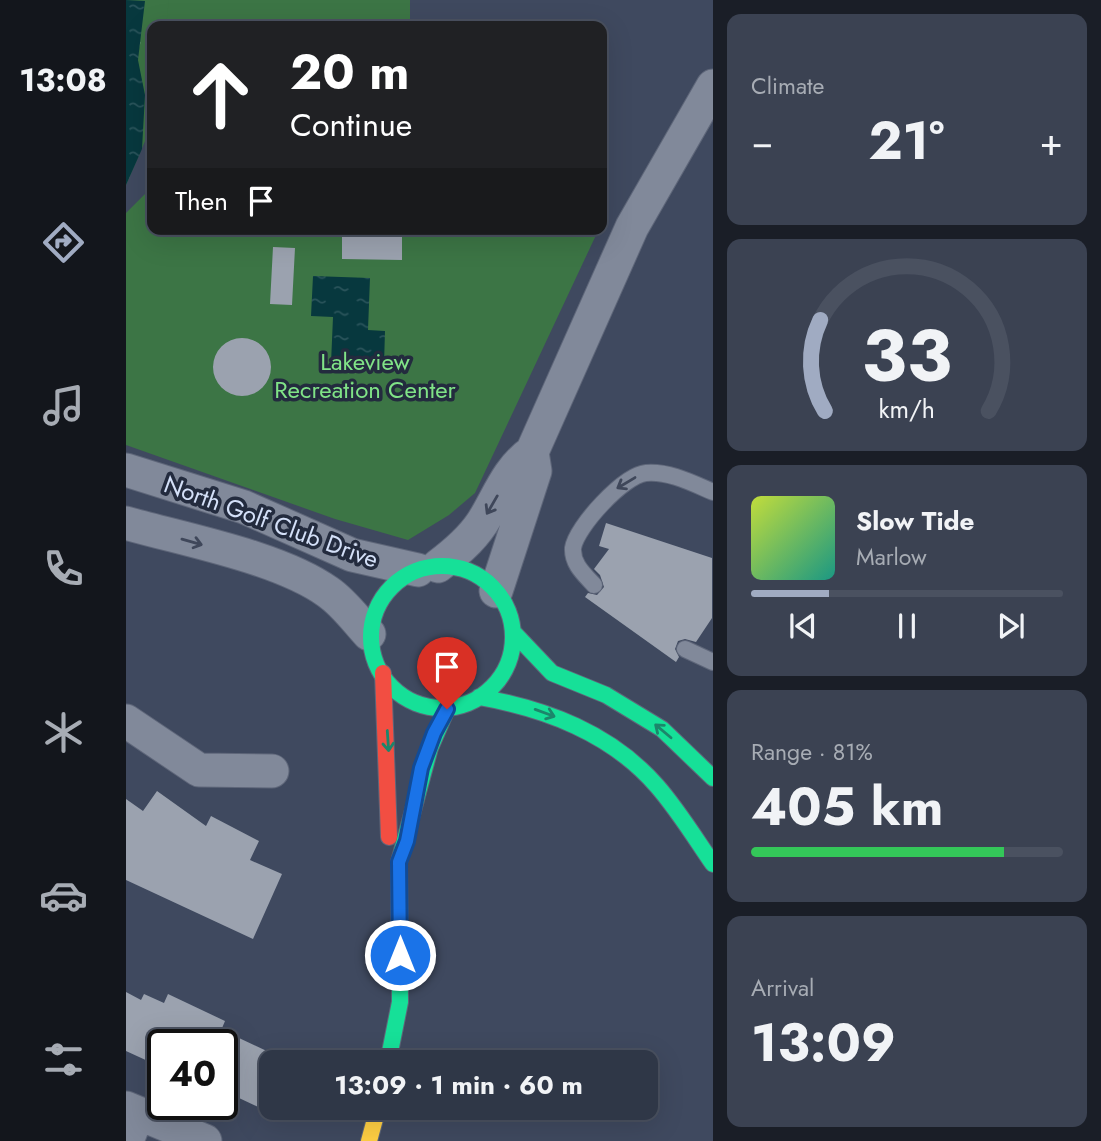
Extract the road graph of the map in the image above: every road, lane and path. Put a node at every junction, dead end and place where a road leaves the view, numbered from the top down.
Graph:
1 (712, 86) edge
2 (533, 452) junction
3 (126, 471) edge
4 (712, 492) edge
5 (126, 523) edge
6 (428, 568) junction
7 (594, 585) dead end
8 (496, 591) junction
9 (369, 634) junction
10 (515, 634) junction
11 (685, 649) dead end
12 (712, 662) edge
13 (383, 673) junction
14 (479, 697) junction
15 (447, 709) junction
16 (126, 721) edge
17 (272, 771) dead end
18 (712, 778) edge
19 (399, 862) junction
20 (712, 864) edge
21 (390, 1050) edge
22 (375, 1120) edge
23 (130, 1121) edge
24 (205, 1141) edge
25 (369, 1141) edge

1 - 2 street
2 -> 6 street
2 - 8 street
3 - 6 street, North Golf Club Drive
4 -> 7 lane
5 -> 9 street, North Golf Club Drive
6 - 8 street
6 - 9 street
8 - 10 street
9 - 13 street
10 - 14 street
18 -> 10 street
11 - 12 lane
13 - 15 street
13 -> 19 street
14 - 15 street
14 -> 20 street
15 - 19 street
16 - 17 street
19 - 21 street
22 - 25 street
23 - 24 street

